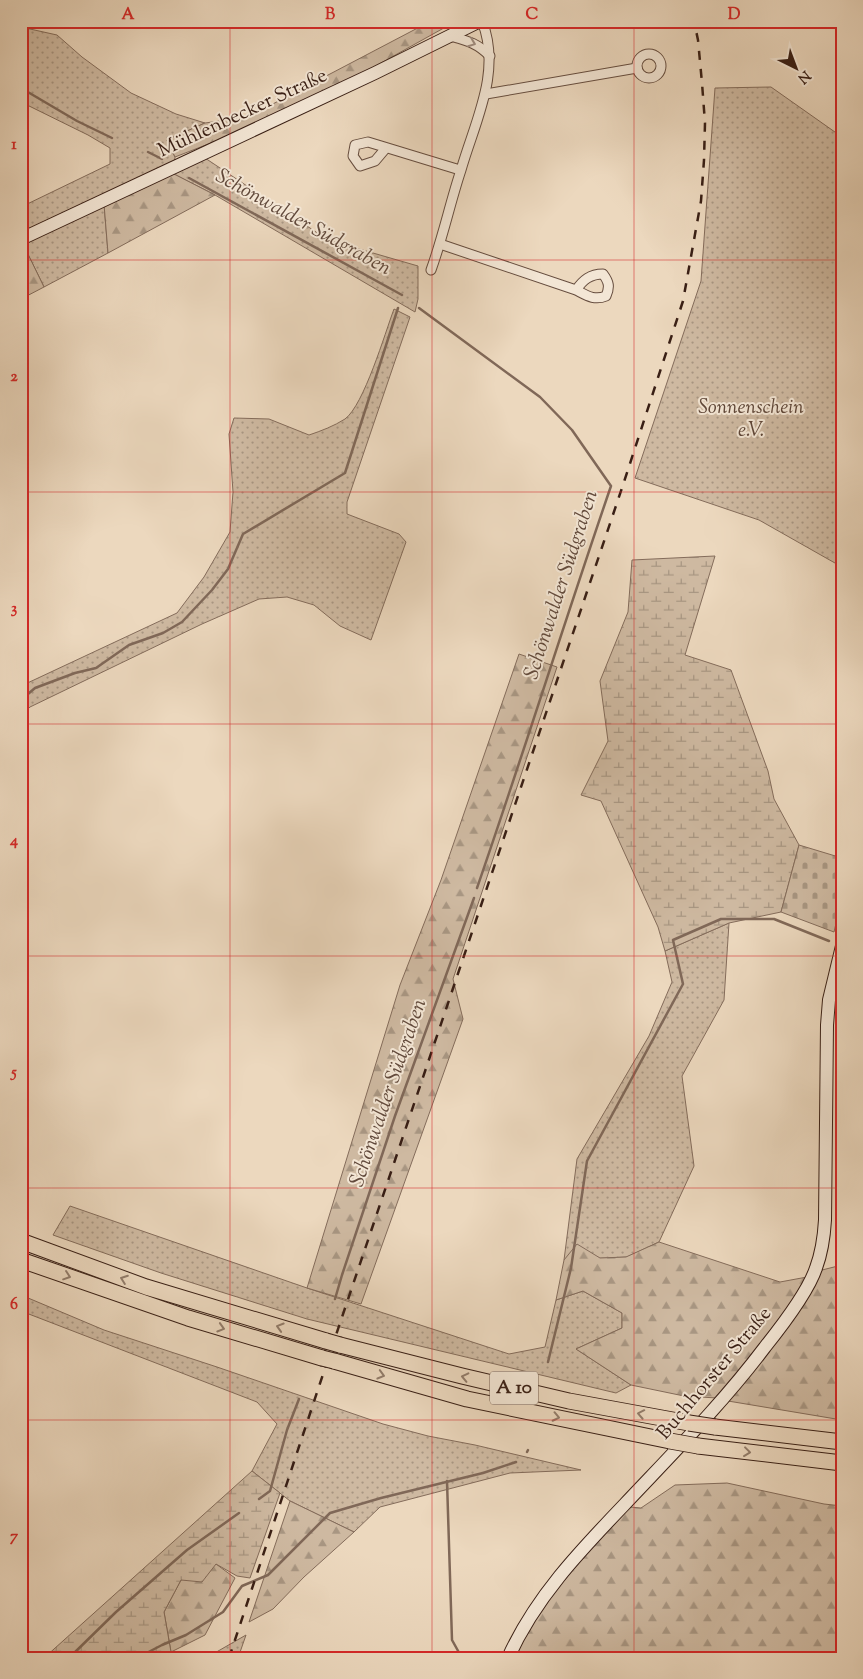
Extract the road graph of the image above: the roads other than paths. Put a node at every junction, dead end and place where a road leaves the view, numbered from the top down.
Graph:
1 (481, 21) edge
2 (450, 36) junction
3 (490, 56) junction
4 (637, 68) dead end
5 (486, 94) junction
6 (386, 148) dead end
7 (460, 170) junction
8 (21, 239) edge
9 (440, 244) junction
10 (431, 270) dead end
11 (576, 290) dead end
12 (842, 946) edge
13 (21, 1241) edge
14 (21, 1260) edge
15 (842, 1442) edge
16 (842, 1464) edge
17 (508, 1658) edge

1 - 2 main road, Mühlenbecker Straße
1 - 3 street
2 -> 3 street
2 - 8 main road, Mühlenbecker Straße
3 - 5 street
4 - 5 street
5 - 7 street
6 - 7 street
7 - 9 street
9 - 10 street
9 - 11 street
12 - 17 main road, Buchhorster Straße
15 -> 13 highway, A 10, bridge
14 -> 16 highway, A 10, bridge

